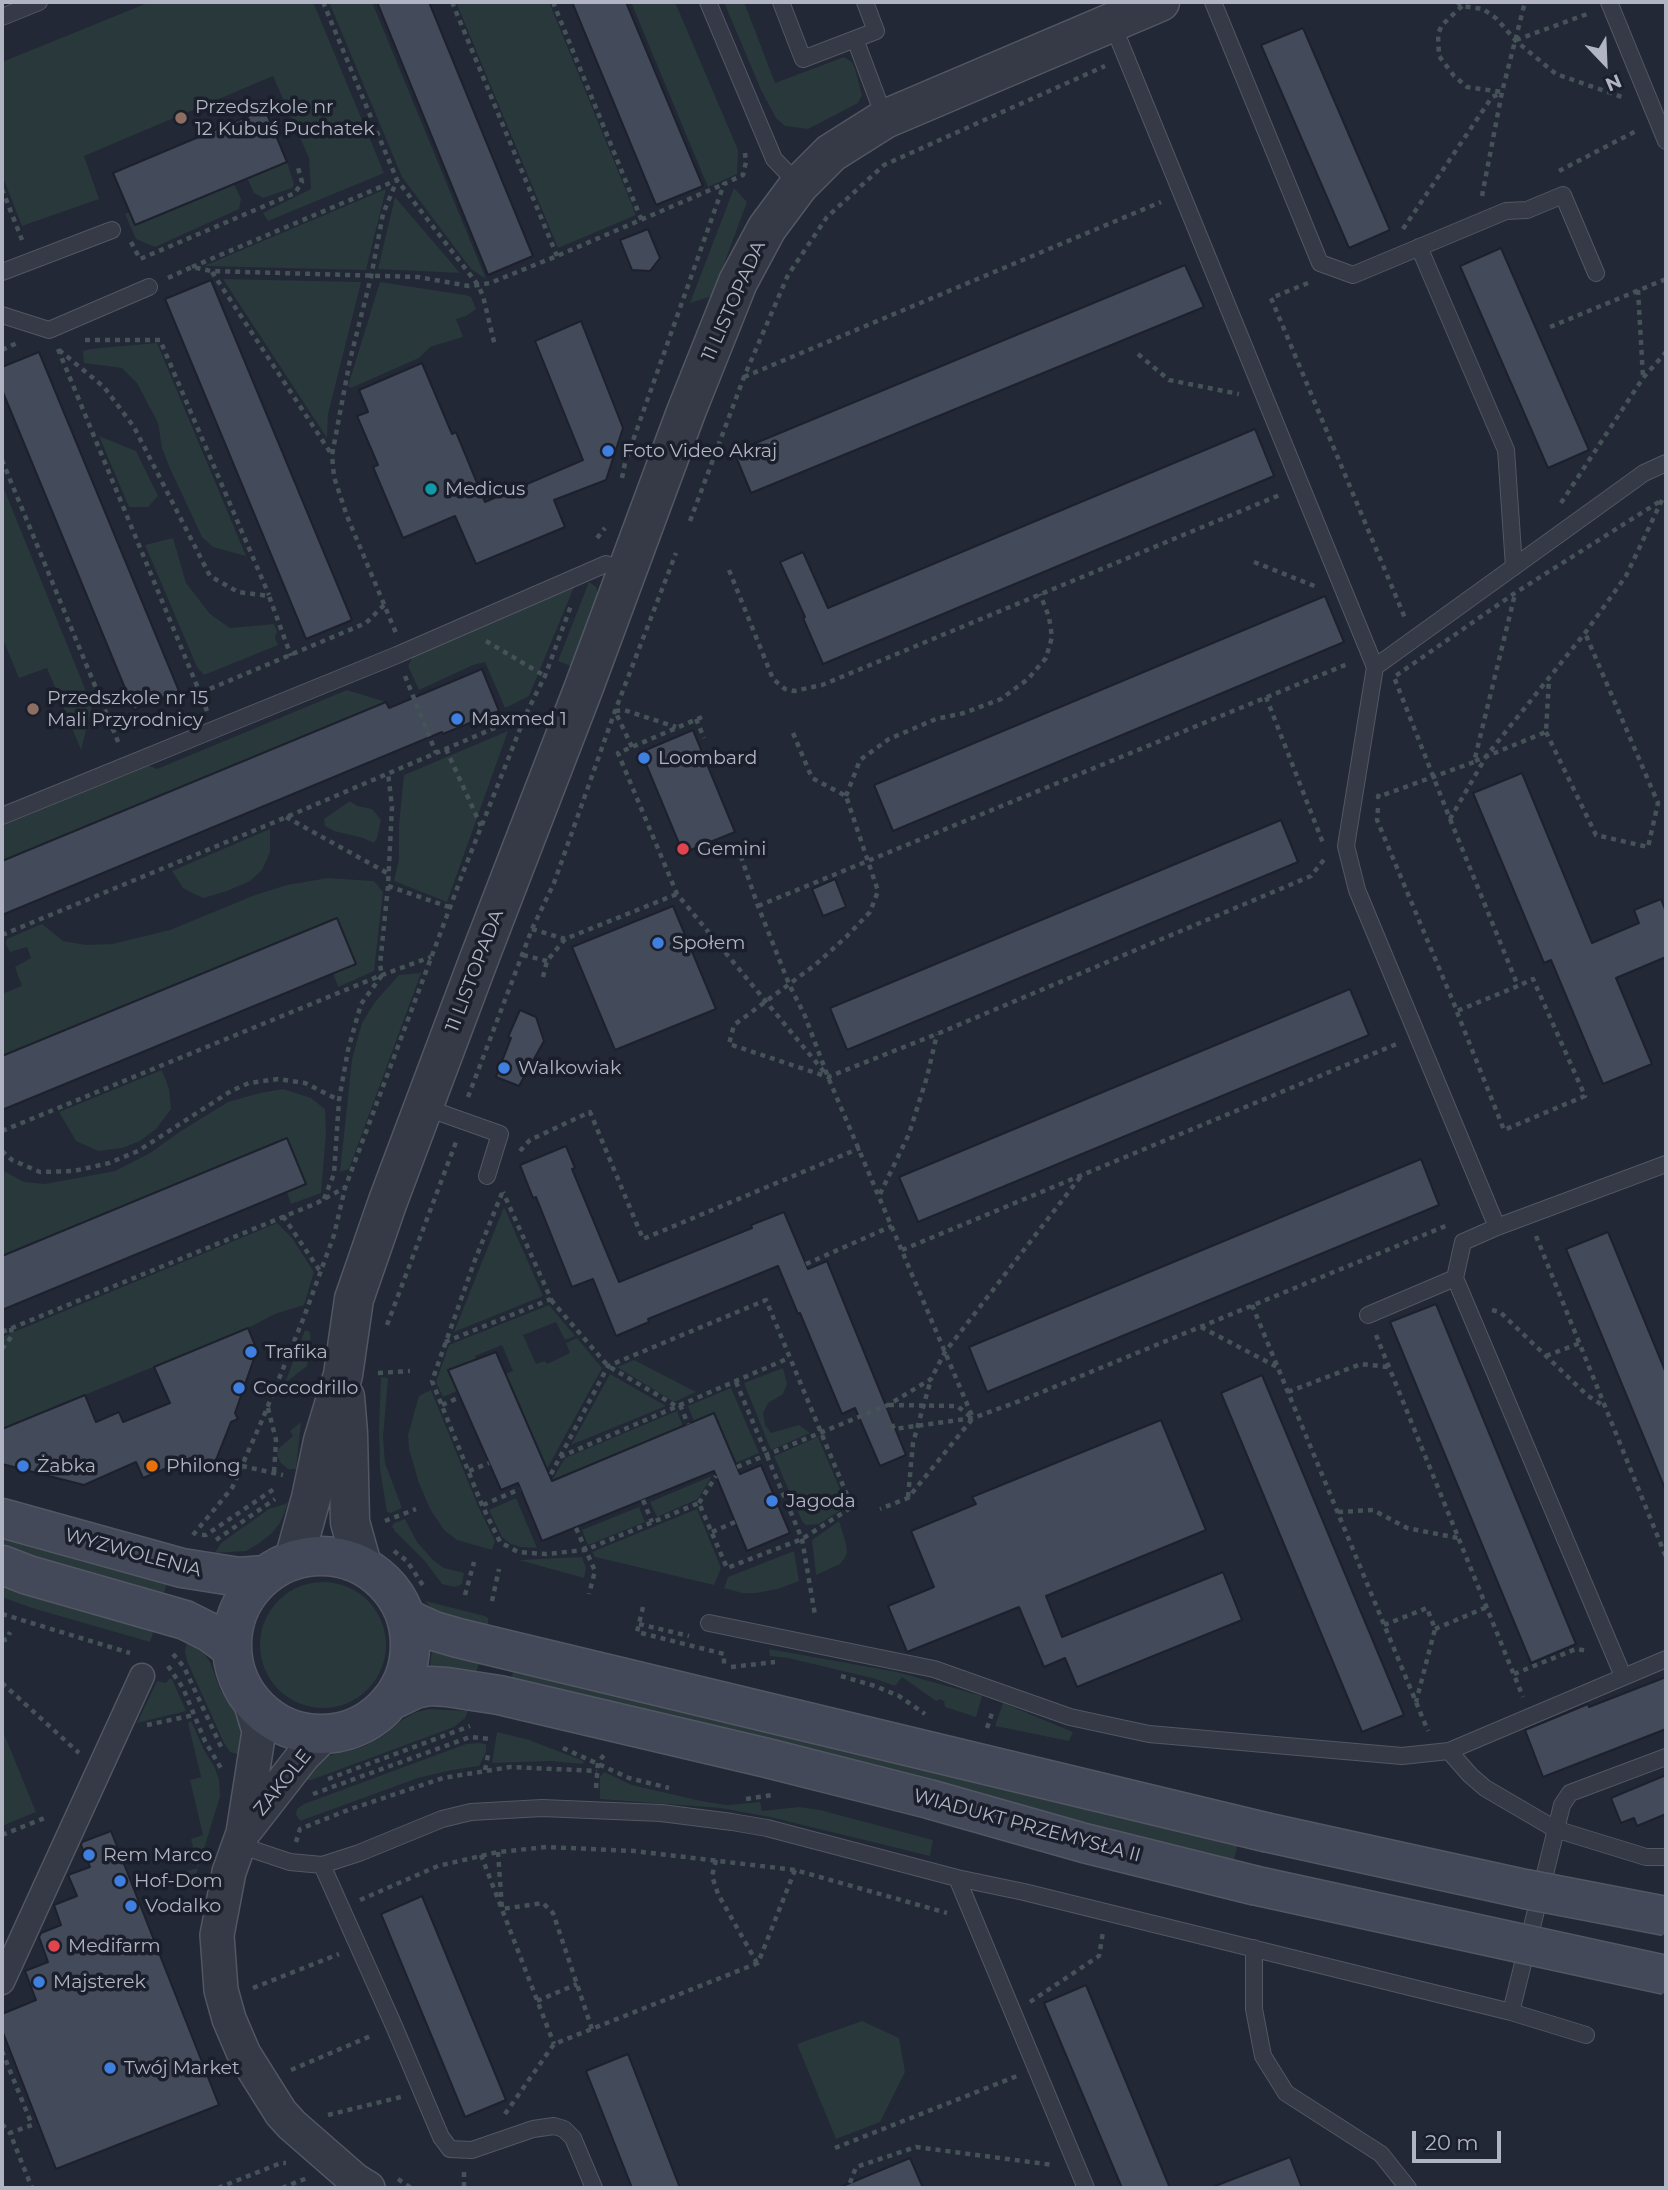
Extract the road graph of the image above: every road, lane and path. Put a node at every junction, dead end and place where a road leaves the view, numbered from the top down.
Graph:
1 (39, 2) edge
2 (323, 2) edge
3 (452, 2) edge
4 (553, 2) edge
5 (708, 2) edge
6 (781, 2) edge
7 (866, 2) edge
8 (1160, 2) edge
9 (1213, 2) edge
10 (1457, 2) edge
11 (1525, 2) edge
12 (1605, 5) edge
13 (1462, 6) junction
14 (2, 17) edge
15 (1112, 22) junction
16 (855, 39) junction
17 (1516, 41) junction
18 (1107, 65) dead end
19 (1503, 92) junction
20 (1627, 99) dead end
21 (885, 118) junction
22 (1645, 126) dead end
23 (1666, 141) edge
24 (744, 149) dead end
25 (297, 164) dead end
26 (1550, 176) dead end
27 (397, 180) junction
28 (723, 184) junction
29 (799, 185) junction
30 (2, 189) edge
31 (1481, 200) dead end
32 (1165, 201) dead end
33 (642, 221) junction
34 (112, 230) dead end
35 (1397, 238) dead end
36 (129, 239) dead end
37 (1419, 247) junction
38 (27, 253) dead end
39 (557, 256) junction
40 (192, 267) junction
41 (211, 271) junction
42 (2, 272) edge
43 (1596, 274) dead end
44 (371, 277) junction
45 (1666, 279) edge
46 (478, 285) junction
47 (1304, 285) dead end
48 (149, 287) joint
49 (1638, 290) junction
50 (2, 315) edge
51 (1550, 327) dead end
52 (24, 340) dead end
53 (54, 340) dead end
54 (80, 340) dead end
55 (495, 346) dead end
56 (2, 350) edge
57 (58, 350) junction
58 (1666, 352) edge
59 (1138, 354) dead end
60 (744, 377) junction
61 (1643, 378) junction
62 (1241, 384) dead end
63 (332, 455) junction
64 (2, 460) edge
65 (1666, 463) edge
66 (620, 486) dead end
67 (1286, 492) dead end
68 (1555, 512) dead end
69 (613, 520) dead end
70 (690, 521) dead end
71 (597, 538) dead end
72 (676, 553) dead end
73 (1254, 562) dead end
74 (1514, 567) junction
75 (616, 568) junction
76 (729, 570) dead end
77 (584, 573) junction
78 (1328, 591) dead end
79 (1515, 593) junction
80 (1040, 594) junction
81 (269, 596) junction
82 (384, 605) junction
83 (389, 618) dead end
84 (469, 623) junction
85 (1409, 628) dead end
86 (1586, 633) junction
87 (397, 654) junction
88 (291, 656) junction
89 (1357, 661) dead end
90 (1375, 667) junction
91 (545, 676) junction
92 (1394, 677) junction
93 (1549, 678) junction
94 (1392, 691) dead end
95 (200, 693) junction
96 (1266, 697) junction
97 (615, 710) junction
98 (526, 715) junction
99 (209, 717) dead end
100 (677, 727) junction
101 (1546, 732) junction
102 (793, 733) dead end
103 (704, 738) dead end
104 (632, 747) junction
105 (446, 749) junction
106 (122, 753) dead end
107 (436, 753) junction
108 (1487, 755) junction
109 (1474, 762) junction
110 (388, 773) junction
111 (1434, 777) junction
112 (1380, 784) dead end
113 (846, 796) junction
114 (1378, 797) junction
115 (2, 816) edge
116 (286, 817) junction
117 (1450, 819) junction
118 (481, 827) junction
119 (747, 841) dead end
120 (868, 861) junction
121 (388, 874) junction
122 (388, 886) junction
123 (677, 894) junction
124 (758, 906) junction
125 (452, 908) junction
126 (532, 929) junction
127 (2, 935) edge
128 (565, 939) junction
129 (523, 955) junction
130 (432, 957) junction
131 (547, 961) junction
132 (382, 975) junction
133 (543, 977) dead end
134 (789, 984) junction
135 (1518, 986) junction
136 (766, 1001) junction
137 (1457, 1012) junction
138 (937, 1034) junction
139 (1416, 1036) junction
140 (828, 1077) junction
141 (468, 1097) dead end
142 (339, 1100) junction
143 (424, 1107) junction
144 (2, 1131) edge
145 (456, 1142) dead end
146 (860, 1148) junction
147 (2, 1151) edge
148 (512, 1161) dead end
149 (1666, 1164) edge
150 (1082, 1175) junction
151 (487, 1176) dead end
152 (506, 1181) dead end
153 (345, 1188) junction
154 (503, 1191) junction
155 (879, 1195) junction
156 (324, 1199) junction
157 (283, 1216) junction
158 (1528, 1216) junction
159 (1457, 1221) dead end
160 (892, 1226) junction
161 (1497, 1227) junction
162 (902, 1250) junction
163 (806, 1264) dead end
164 (321, 1271) junction
165 (1455, 1278) junction
166 (551, 1300) junction
167 (1466, 1303) junction
168 (1252, 1305) junction
169 (1368, 1315) joint
170 (386, 1326) dead end
171 (1200, 1326) junction
172 (11, 1328) junction
173 (2, 1332) edge
174 (445, 1342) junction
175 (1580, 1343) junction
176 (2, 1349) edge
177 (945, 1352) junction
178 (1546, 1356) junction
179 (789, 1357) junction
180 (608, 1366) junction
181 (1278, 1367) junction
182 (1389, 1367) junction
183 (410, 1371) dead end
184 (360, 1374) junction
185 (931, 1379) junction
186 (736, 1382) junction
187 (1288, 1392) junction
188 (460, 1397) dead end
189 (924, 1404) junction
190 (268, 1405) junction
191 (442, 1405) junction
192 (888, 1405) junction
193 (678, 1406) junction
194 (1605, 1406) junction
195 (973, 1418) junction
196 (688, 1424) dead end
197 (892, 1424) dead end
198 (918, 1426) junction
199 (820, 1433) junction
200 (766, 1456) junction
201 (559, 1457) junction
202 (489, 1463) dead end
203 (737, 1467) dead end
204 (469, 1471) junction
205 (274, 1473) dead end
206 (550, 1476) dead end
207 (716, 1476) dead end
208 (520, 1489) dead end
209 (296, 1491) junction
210 (908, 1498) junction
211 (643, 1500) dead end
212 (699, 1503) junction
213 (482, 1505) junction
214 (416, 1509) dead end
215 (880, 1509) dead end
216 (1338, 1511) junction
217 (2, 1518) edge
218 (385, 1521) dead end
219 (652, 1522) junction
220 (735, 1522) dead end
221 (576, 1528) dead end
222 (181, 1531) dead end
223 (712, 1532) junction
224 (193, 1535) junction
225 (1459, 1538) junction
226 (802, 1539) junction
227 (585, 1550) junction
228 (377, 1557) junction
229 (1666, 1557) edge
230 (474, 1562) dead end
231 (2, 1565) edge
232 (279, 1567) junction
233 (499, 1569) dead end
234 (201, 1572) junction
235 (589, 1594) dead end
236 (465, 1595) dead end
237 (492, 1601) dead end
238 (416, 1604) junction
239 (643, 1607) dead end
240 (1487, 1607) junction
241 (2, 1614) edge
242 (815, 1615) dead end
243 (709, 1623) dead end
244 (1384, 1625) junction
245 (1436, 1629) junction
246 (10, 1632) dead end
247 (2, 1641) edge
248 (176, 1642) junction
249 (231, 1648) junction
250 (1614, 1656) junction
251 (738, 1658) dead end
252 (1666, 1659) edge
253 (782, 1663) dead end
254 (142, 1666) joint
255 (714, 1666) dead end
256 (724, 1667) junction
257 (733, 1667) junction
258 (1514, 1674) junction
259 (838, 1676) dead end
260 (1623, 1676) junction
261 (724, 1678) dead end
262 (2, 1683) edge
263 (249, 1698) junction
264 (390, 1701) junction
265 (1416, 1702) junction
266 (194, 1715) dead end
267 (929, 1716) dead end
268 (1531, 1716) junction
269 (990, 1717) dead end
270 (472, 1725) dead end
271 (987, 1728) dead end
272 (116, 1732) junction
273 (325, 1734) junction
274 (557, 1745) dead end
275 (1443, 1751) junction
276 (606, 1754) dead end
277 (488, 1755) dead end
278 (1666, 1757) edge
279 (598, 1762) junction
280 (252, 1768) junction
281 (98, 1770) junction
282 (485, 1770) junction
283 (597, 1771) junction
284 (284, 1779) junction
285 (670, 1788) dead end
286 (781, 1794) dead end
287 (733, 1801) dead end
288 (84, 1803) junction
289 (594, 1811) junction
290 (1555, 1829) junction
291 (2, 1835) edge
292 (241, 1839) junction
293 (498, 1852) junction
294 (481, 1854) junction
295 (1666, 1857) edge
296 (716, 1860) junction
297 (290, 1862) junction
298 (322, 1865) junction
299 (795, 1870) junction
300 (957, 1878) junction
301 (353, 1903) dead end
302 (502, 1909) junction
303 (1666, 1916) edge
304 (976, 1922) junction
305 (1104, 1928) dead end
306 (359, 1946) junction
307 (1254, 1948) junction
308 (758, 1964) junction
309 (1666, 1975) edge
310 (2, 1982) edge
311 (577, 1984) junction
312 (248, 1990) dead end
313 (537, 2001) junction
314 (1024, 2006) dead end
315 (1511, 2012) junction
316 (394, 2026) junction
317 (592, 2029) junction
318 (1586, 2035) dead end
319 (554, 2044) junction
320 (2, 2051) edge
321 (1036, 2068) junction
322 (283, 2074) dead end
323 (422, 2092) junction
324 (320, 2118) dead end
325 (496, 2118) dead end
326 (2, 2124) edge
327 (10, 2133) junction
328 (835, 2148) dead end
329 (290, 2164) dead end
330 (1078, 2168) junction
331 (306, 2170) dead end
332 (379, 2181) edge
333 (850, 2183) dead end
334 (222, 2187) edge
335 (32, 2188) edge
336 (282, 2188) edge
337 (411, 2188) edge
338 (594, 2188) edge
339 (1086, 2188) edge
340 (1408, 2188) edge

1 - 14 lane
2 - 27 path
3 - 39 path
4 - 33 path
5 - 29 lane
6 - 16 lane
7 - 16 lane
8 - 15 street, 11 LISTOPADA
9 - 37 lane
10 - 13 path
11 - 17 path
12 - 17 path
12 - 23 lane
13 - 17 path
13 - 19 path
15 - 21 street, 11 LISTOPADA
15 - 90 lane
16 - 21 lane
17 - 19 path
17 - 20 path
18 - 60 path
19 - 31 path
19 - 35 path
21 - 29 street, 11 LISTOPADA
22 - 26 path
24 - 28 path
25 - 36 path
27 - 40 path
27 - 44 path
27 - 46 path
28 - 33 path
28 - 66 path
29 - 75 street, 11 LISTOPADA
30 - 38 path
32 - 60 path
33 - 39 path
34 - 42 lane
37 - 43 lane
37 - 74 lane
39 - 46 path
40 - 41 path
40 - 48 path
41 - 44 path
41 - 63 path
44 - 46 path
44 - 63 path
45 - 49 path
46 - 55 path
47 - 85 path
48 - 50 lane
49 - 51 path
49 - 61 path
52 - 56 path
53 - 57 path
54 - 81 path
57 - 81 path
57 - 95 path
58 - 61 path
59 - 62 path
60 - 70 path
61 - 68 path
63 - 82 path
64 - 106 path
65 - 74 lane
67 - 80 path
69 - 71 path
72 - 97 path
73 - 78 path
74 - 90 lane
75 - 77 lane
75 - 143 street, 11 LISTOPADA
76 - 80 path
77 - 84 lane
77 - 91 path
79 - 86 path
79 - 92 path
79 - 109 path
80 - 113 path
81 - 88 path
82 - 83 path
82 - 88 path
84 - 87 lane
84 - 91 path
86 - 93 path
86 - 101 path
87 - 107 path
87 - 115 lane
88 - 95 path
89 - 96 path
90 - 139 lane
91 - 98 path
92 - 94 path
92 - 111 path
93 - 101 path
93 - 108 path
95 - 99 path
96 - 120 path
96 - 138 path
97 - 100 path
97 - 104 path
97 - 126 path
98 - 105 path
98 - 118 path
100 - 103 path
100 - 104 path
101 - 108 path
102 - 113 path
104 - 123 path
105 - 107 path
105 - 118 path
107 - 110 path
108 - 109 path
108 - 117 path
109 - 111 path
110 - 116 path
110 - 121 path
111 - 114 path
111 - 117 path
112 - 114 path
113 - 120 path
114 - 137 path
116 - 121 path
116 - 127 path
117 - 135 path
118 - 125 path
119 - 124 path
120 - 124 path
120 - 134 path
121 - 122 path
122 - 125 path
122 - 132 path
123 - 128 path
123 - 136 path
124 - 134 path
125 - 130 path
126 - 128 path
126 - 129 path
128 - 131 path
129 - 131 path
129 - 141 path
130 - 132 path
130 - 153 path
131 - 133 path
132 - 142 path
132 - 144 path
134 - 136 path
134 - 140 path
135 - 137 path
135 - 137 path
136 - 140 path
136 - 140 path
138 - 140 path
138 - 155 path
139 - 150 path
139 - 161 lane
140 - 146 path
142 - 147 path
142 - 156 path
143 - 151 lane
143 - 184 street, 11 LISTOPADA
145 - 170 path
146 - 148 path
146 - 155 path
149 - 158 lane
150 - 162 path
150 - 177 path
152 - 154 path
153 - 156 path
153 - 164 path
154 - 166 path
154 - 174 path
155 - 160 path
156 - 157 path
157 - 164 path
157 - 172 path
158 - 161 lane
158 - 175 path
159 - 168 path
160 - 162 path
160 - 163 path
161 - 165 lane
162 - 177 path
164 - 190 path
165 - 167 lane
165 - 169 lane
166 - 174 path
166 - 180 path
167 - 178 path
167 - 250 lane
168 - 171 path
168 - 181 path
169 - 182 path
171 - 181 path
171 - 195 path
172 - 173 path
172 - 176 path
174 - 191 path
175 - 178 path
175 - 194 path
177 - 185 path
177 - 195 path
178 - 194 path
179 - 180 path
179 - 186 path
179 - 199 path
180 - 193 path
180 - 201 path
181 - 187 path
182 - 187 path
182 - 225 path
183 - 184 path
184 - 209 street, 11 LISTOPADA
184 - 228 street, 11 LISTOPADA
185 - 189 path
185 - 192 path
186 - 193 path
186 - 200 path
187 - 216 path
188 - 191 path
189 - 192 path
189 - 195 path
189 - 198 path
190 - 205 path
190 - 224 path
191 - 204 path
192 - 199 path
193 - 196 path
193 - 201 path
194 - 229 path
195 - 198 path
195 - 210 path
197 - 198 path
198 - 210 path
199 - 200 path
199 - 226 path
200 - 203 path
200 - 226 path
201 - 206 path
202 - 204 path
204 - 213 path
207 - 212 path
208 - 213 path
209 - 224 path
209 - 232 street, 11 LISTOPADA
209 - 234 path
210 - 215 path
211 - 219 path
212 - 219 path
212 - 223 path
213 - 227 path
214 - 218 path
216 - 225 path
216 - 244 path
217 - 234 main road, WYZWOLENIA
219 - 227 path
220 - 223 path
221 - 227 path
222 - 224 path
223 - 226 path
225 - 240 path
226 - 242 path
227 - 235 path
228 - 232 main road
228 - 238 main road
228 - 238 path
230 - 236 path
231 - 248 main road
232 - 234 main road, WYZWOLENIA
232 - 249 main road
233 - 237 path
238 - 264 main road
238 - 303 main road, bridge
239 - 256 path
240 - 245 path
240 - 258 path
241 - 254 path
243 - 275 lane
244 - 245 path
244 - 265 path
245 - 265 path
246 - 247 path
248 - 249 main road
248 - 280 path
249 - 263 main road
250 - 258 path
250 - 260 lane
251 - 257 path
252 - 260 lane
253 - 257 path
254 - 272 street
255 - 256 path
256 - 257 path
256 - 261 path
258 - 268 path
259 - 267 path
260 - 268 lane
262 - 281 path
263 - 273 main road
263 - 280 street, ZAKOLE
264 - 273 main road
264 - 309 main road, WIADUKT PRZEMYSŁA II, bridge
265 - 275 path
266 - 272 path
268 - 275 lane
269 - 271 path
270 - 284 path
272 - 281 street
273 - 284 street, ZAKOLE
274 - 279 path
275 - 290 lane
276 - 279 path
277 - 282 path
278 - 290 lane
279 - 283 path
279 - 285 path
280 - 292 street, ZAKOLE
281 - 288 street
282 - 283 path
282 - 297 path
283 - 289 path
284 - 292 street, ZAKOLE
286 - 287 path
288 - 291 path
288 - 310 street
289 - 298 lane
289 - 300 lane
290 - 295 lane
290 - 315 lane
292 - 297 lane
292 - 332 street, ZAKOLE
293 - 294 path
293 - 296 path
293 - 302 path
294 - 301 path
294 - 302 path
296 - 299 path
296 - 308 path
297 - 298 lane
298 - 306 lane
299 - 304 path
299 - 308 path
300 - 304 lane
300 - 307 lane
302 - 311 path
302 - 313 path
304 - 321 lane
305 - 314 path
306 - 312 path
306 - 316 lane
307 - 315 lane
307 - 340 lane
308 - 317 path
311 - 313 path
311 - 317 path
313 - 319 path
315 - 318 lane
316 - 322 path
316 - 323 lane
317 - 319 path
319 - 325 path
320 - 327 path
321 - 328 path
321 - 330 lane
323 - 324 path
323 - 338 lane
326 - 327 path
327 - 335 path
329 - 334 path
330 - 333 path
330 - 339 lane
331 - 336 path
332 - 337 path

